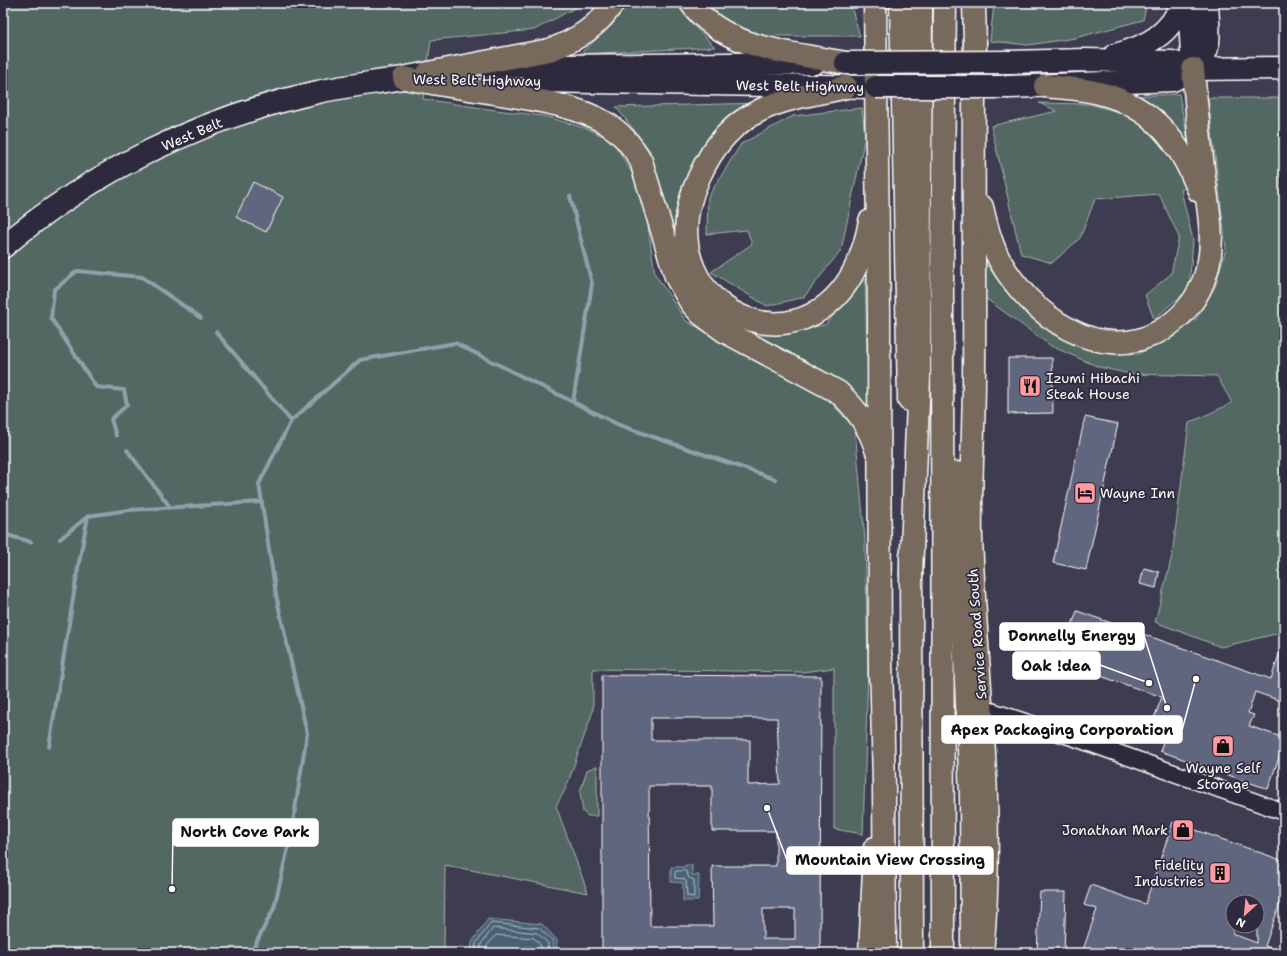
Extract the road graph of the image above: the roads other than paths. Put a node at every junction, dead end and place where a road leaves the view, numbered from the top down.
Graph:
1 (613, 3) edge
2 (691, 3) edge
3 (873, 3) edge
4 (901, 3) edge
5 (921, 3) edge
6 (945, 3) edge
7 (974, 3) edge
8 (978, 3) edge
9 (1182, 3) edge
10 (1189, 3) edge
11 (1207, 3) edge
12 (975, 45) junction
13 (1085, 60) junction
14 (846, 63) junction
15 (1274, 68) edge
16 (1192, 69) junction
17 (428, 73) junction
18 (404, 78) junction
19 (1044, 86) junction
20 (846, 87) junction
21 (974, 144) junction
22 (878, 160) junction
23 (1210, 237) junction
24 (3, 247) edge
25 (942, 284) junction
26 (880, 464) junction
27 (911, 575) junction
28 (881, 658) junction
29 (982, 708) junction
30 (1284, 812) edge
31 (870, 953) edge
32 (885, 953) edge
33 (912, 953) edge
34 (943, 953) edge
35 (972, 953) edge
36 (982, 953) edge

1 - 17 main road
2 - 14 main road
3 - 22 main road
4 - 27 main road
5 - 27 main road
6 - 25 main road
7 - 12 main road
8 - 12 main road
9 - 13 main road
10 - 16 main road
11 - 16 main road
12 - 21 main road
13 - 14 main road, West Belt Highway, bridge
13 - 16 main road, West Belt Highway
14 - 17 main road, West Belt Highway
15 - 16 main road, West Belt Highway
16 - 19 main road, West Belt Highway
16 - 23 main road
17 - 18 main road, West Belt Highway
18 - 20 main road, West Belt Highway
18 - 24 main road, West Belt
18 - 26 main road
19 - 20 main road, West Belt Highway, bridge
19 - 23 main road
20 - 22 main road
21 - 23 main road
21 - 29 main road, Service Road South
22 - 26 main road
25 - 34 main road
25 - 35 main road
26 - 28 main road
27 - 33 main road
28 - 31 main road
28 - 32 main road
29 - 30 street
29 - 36 main road, Service Road South

